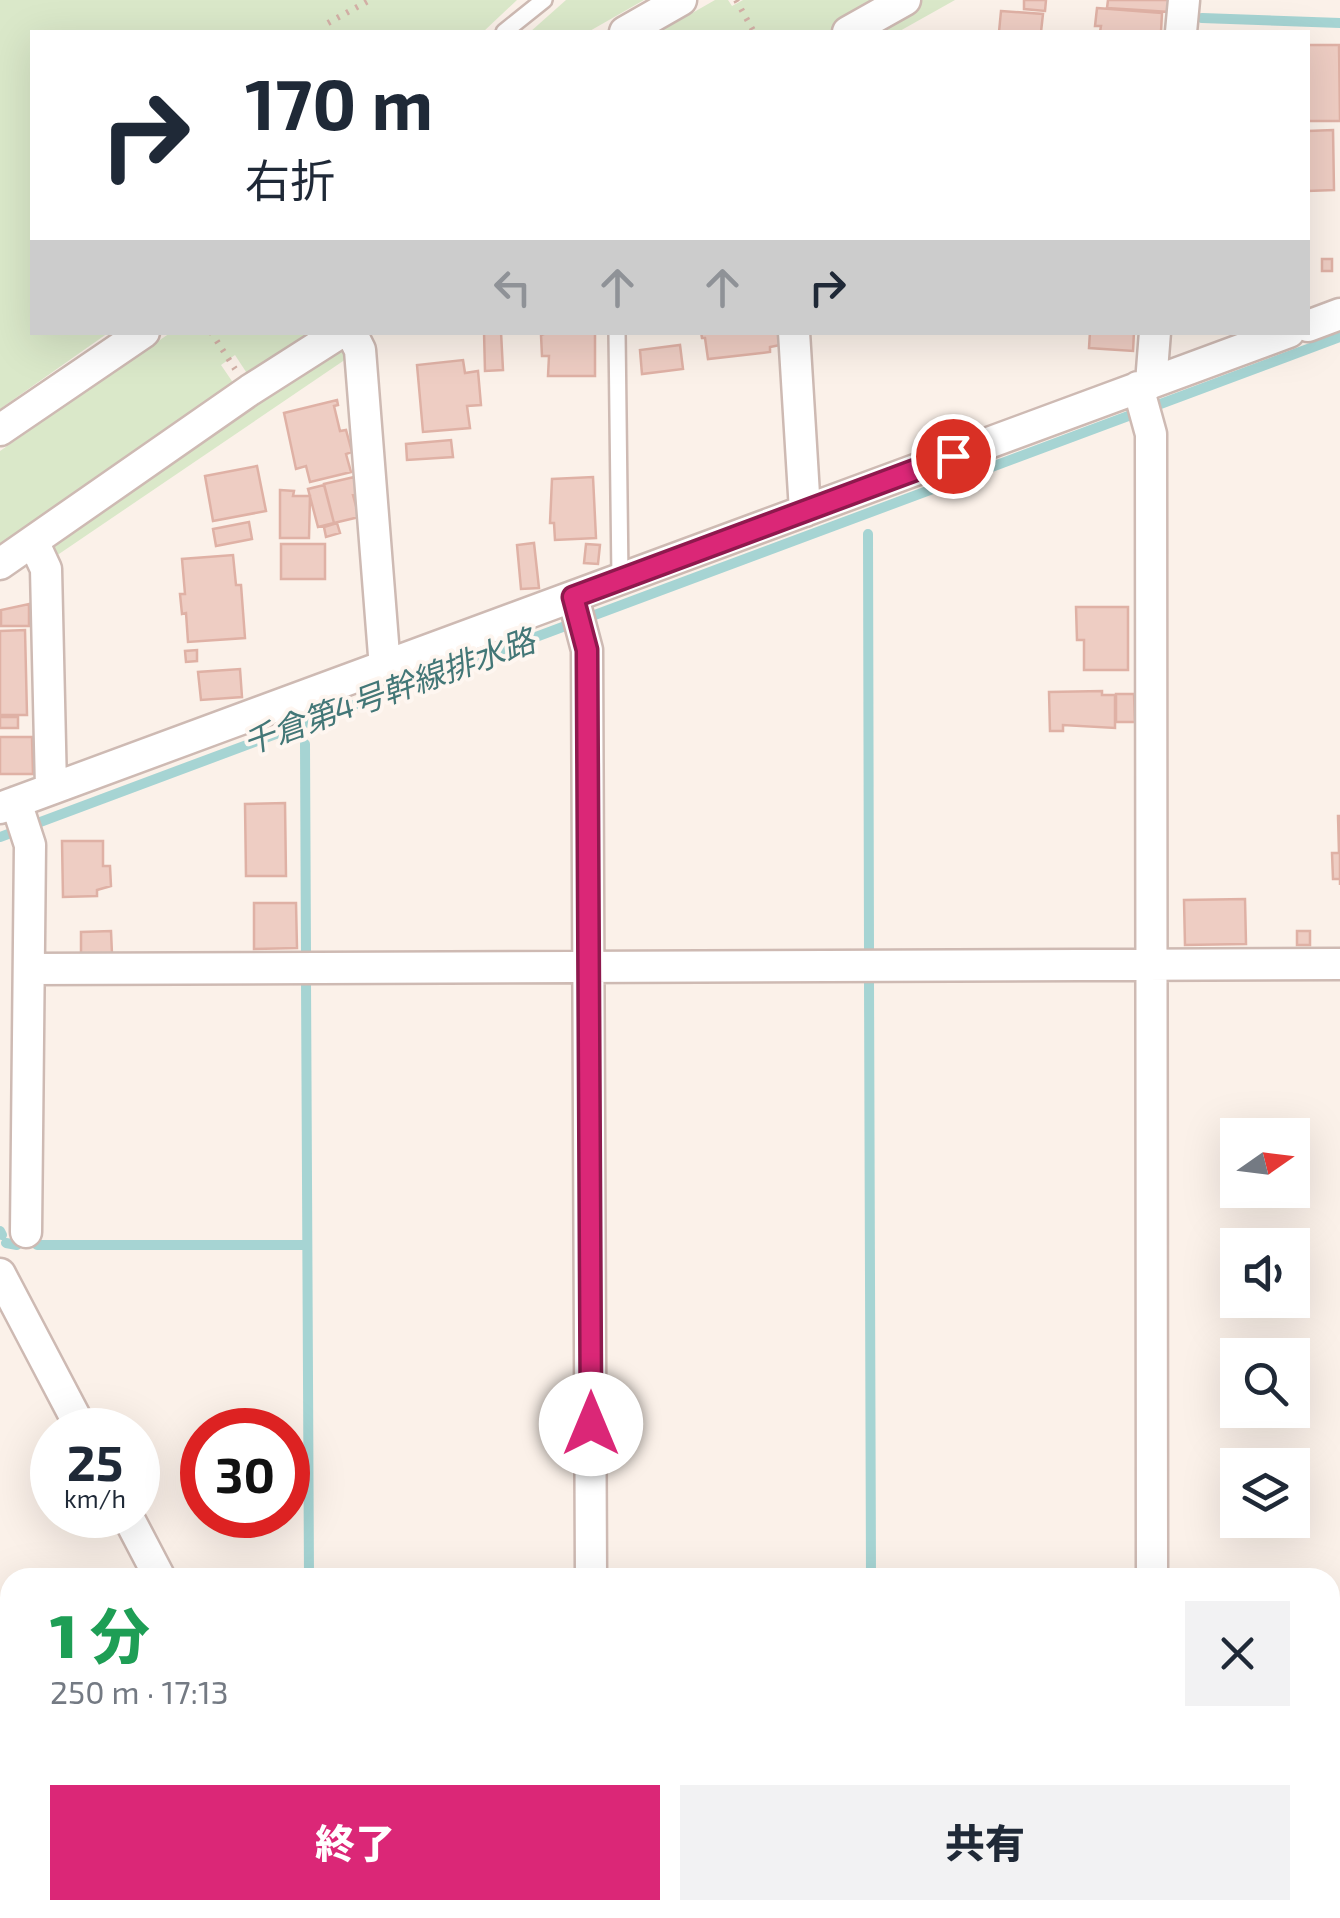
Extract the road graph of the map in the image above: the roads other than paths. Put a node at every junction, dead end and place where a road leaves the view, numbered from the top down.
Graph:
1 (544, 0) edge
2 (681, 0) edge
3 (905, 0) edge
4 (1184, 0) edge
5 (506, 30) edge
6 (628, 30) edge
7 (852, 30) edge
8 (1181, 30) edge
9 (1340, 314) edge
10 (1310, 325) edge
11 (140, 335) edge
12 (336, 335) edge
13 (353, 335) edge
14 (618, 335) edge
15 (794, 335) edge
16 (1155, 335) edge
17 (1281, 335) edge
18 (1144, 389) junction
19 (0, 430) edge
20 (805, 511) junction
21 (33, 541) junction
22 (0, 564) edge
23 (620, 579) junction
24 (577, 614) junction
25 (385, 668) junction
26 (51, 788) junction
27 (12, 808) edge
28 (1152, 963) junction
29 (1340, 964) edge
30 (589, 966) junction
31 (29, 969) junction
32 (26, 1232) dead end
33 (0, 1274) edge
34 (70, 1408) edge
35 (139, 1538) edge
36 (155, 1568) edge
37 (591, 1568) edge
38 (1152, 1568) edge

1 - 5 lane
2 - 6 street
3 - 7 street
4 - 8 street
9 - 10 street
11 - 19 street
12 - 21 street
13 - 25 street
14 - 23 lane
15 - 20 street
16 - 18 street
17 - 18 street
18 - 20 street
18 - 28 street
20 - 23 street
21 - 22 street
21 - 26 street
23 - 24 street
24 - 25 street
24 - 30 street
25 - 26 street
26 - 27 street
27 - 31 street
28 - 29 street
28 - 30 street
28 - 38 street
30 - 31 street
30 - 37 street
31 - 32 street
33 - 34 street
35 - 36 street

